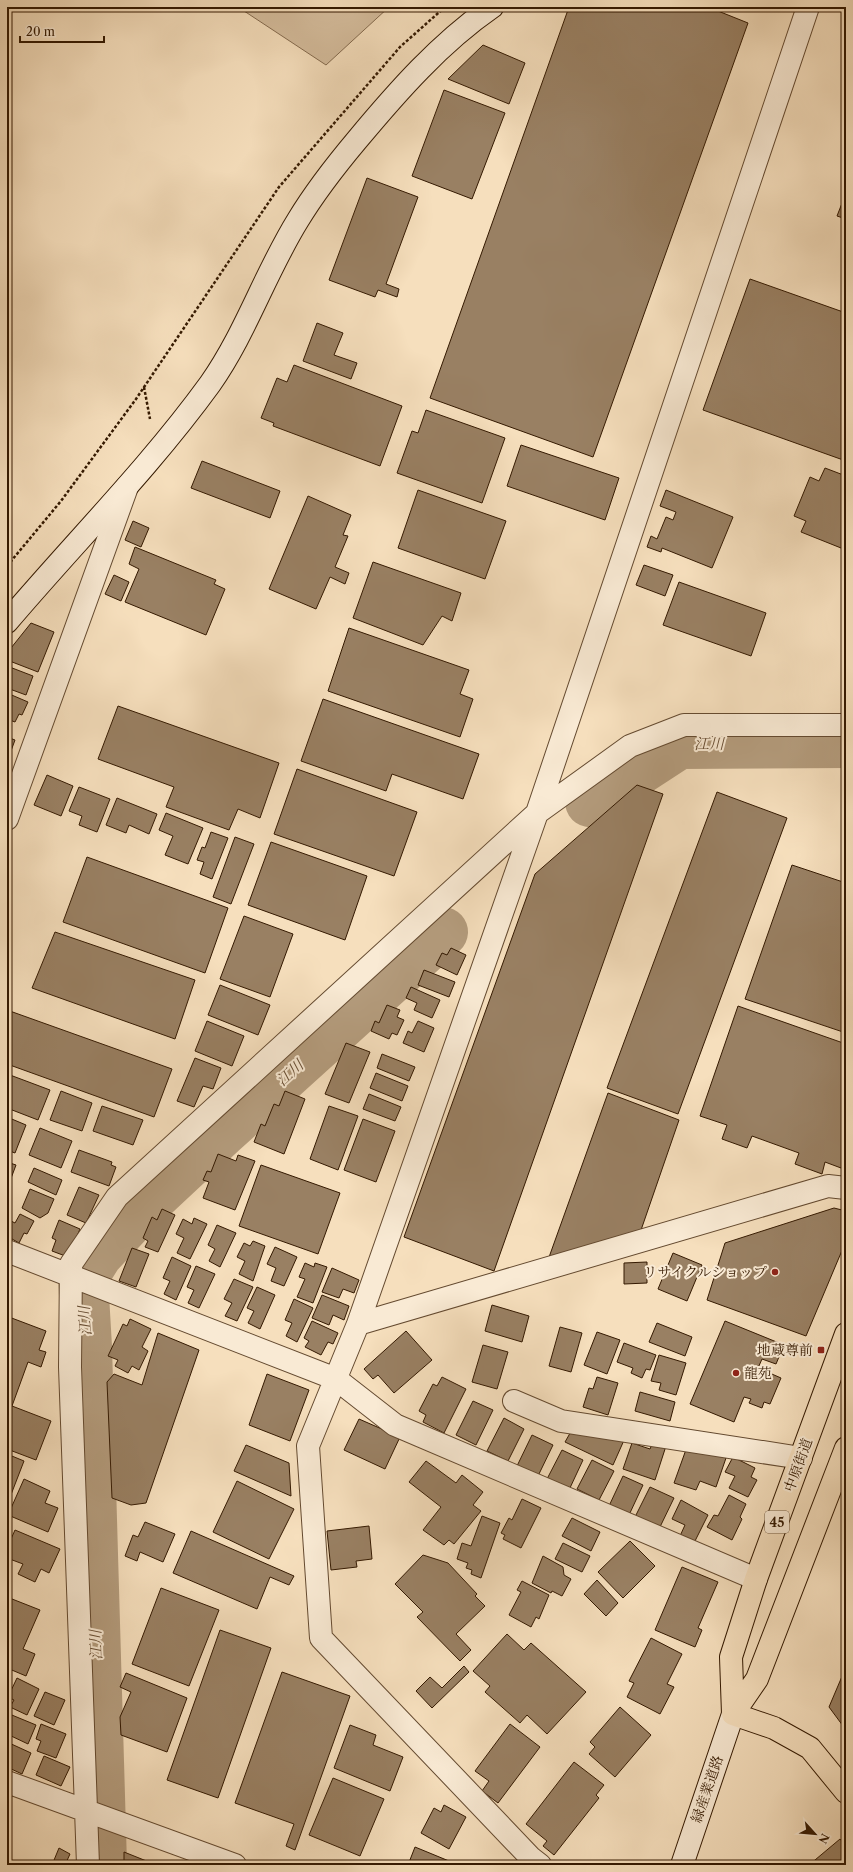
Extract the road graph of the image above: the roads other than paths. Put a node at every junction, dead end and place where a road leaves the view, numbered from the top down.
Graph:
1 (492, 7) edge
2 (808, 7) edge
3 (127, 485) junction
4 (7, 622) edge
5 (846, 725) edge
6 (537, 814) junction
7 (7, 819) edge
8 (846, 1188) edge
9 (7, 1251) edge
10 (71, 1275) junction
11 (358, 1324) junction
12 (846, 1334) edge
13 (336, 1379) junction
14 (514, 1401) dead end
15 (846, 1448) edge
16 (801, 1458) junction
17 (756, 1579) junction
18 (733, 1714) junction
19 (7, 1782) edge
20 (846, 1792) edge
21 (86, 1810) junction
22 (88, 1865) edge
23 (235, 1865) edge
24 (540, 1865) edge
25 (682, 1865) edge

1 - 3 street
2 - 6 street
3 - 4 street
3 - 7 street
5 - 6 street
6 - 10 street
6 - 11 street
8 - 11 street
9 - 10 street
10 - 13 street
10 - 21 street
11 - 13 street
12 - 16 main road, 中原街道 / 45
13 - 17 street
13 - 24 street
14 - 16 street
15 - 18 main road
16 - 17 main road, 中原街道 / 45
17 - 18 main road, 中原街道 / 45
18 - 20 main road
18 - 25 street, 緑産業道路
19 - 21 street
21 - 22 street
21 - 23 street

